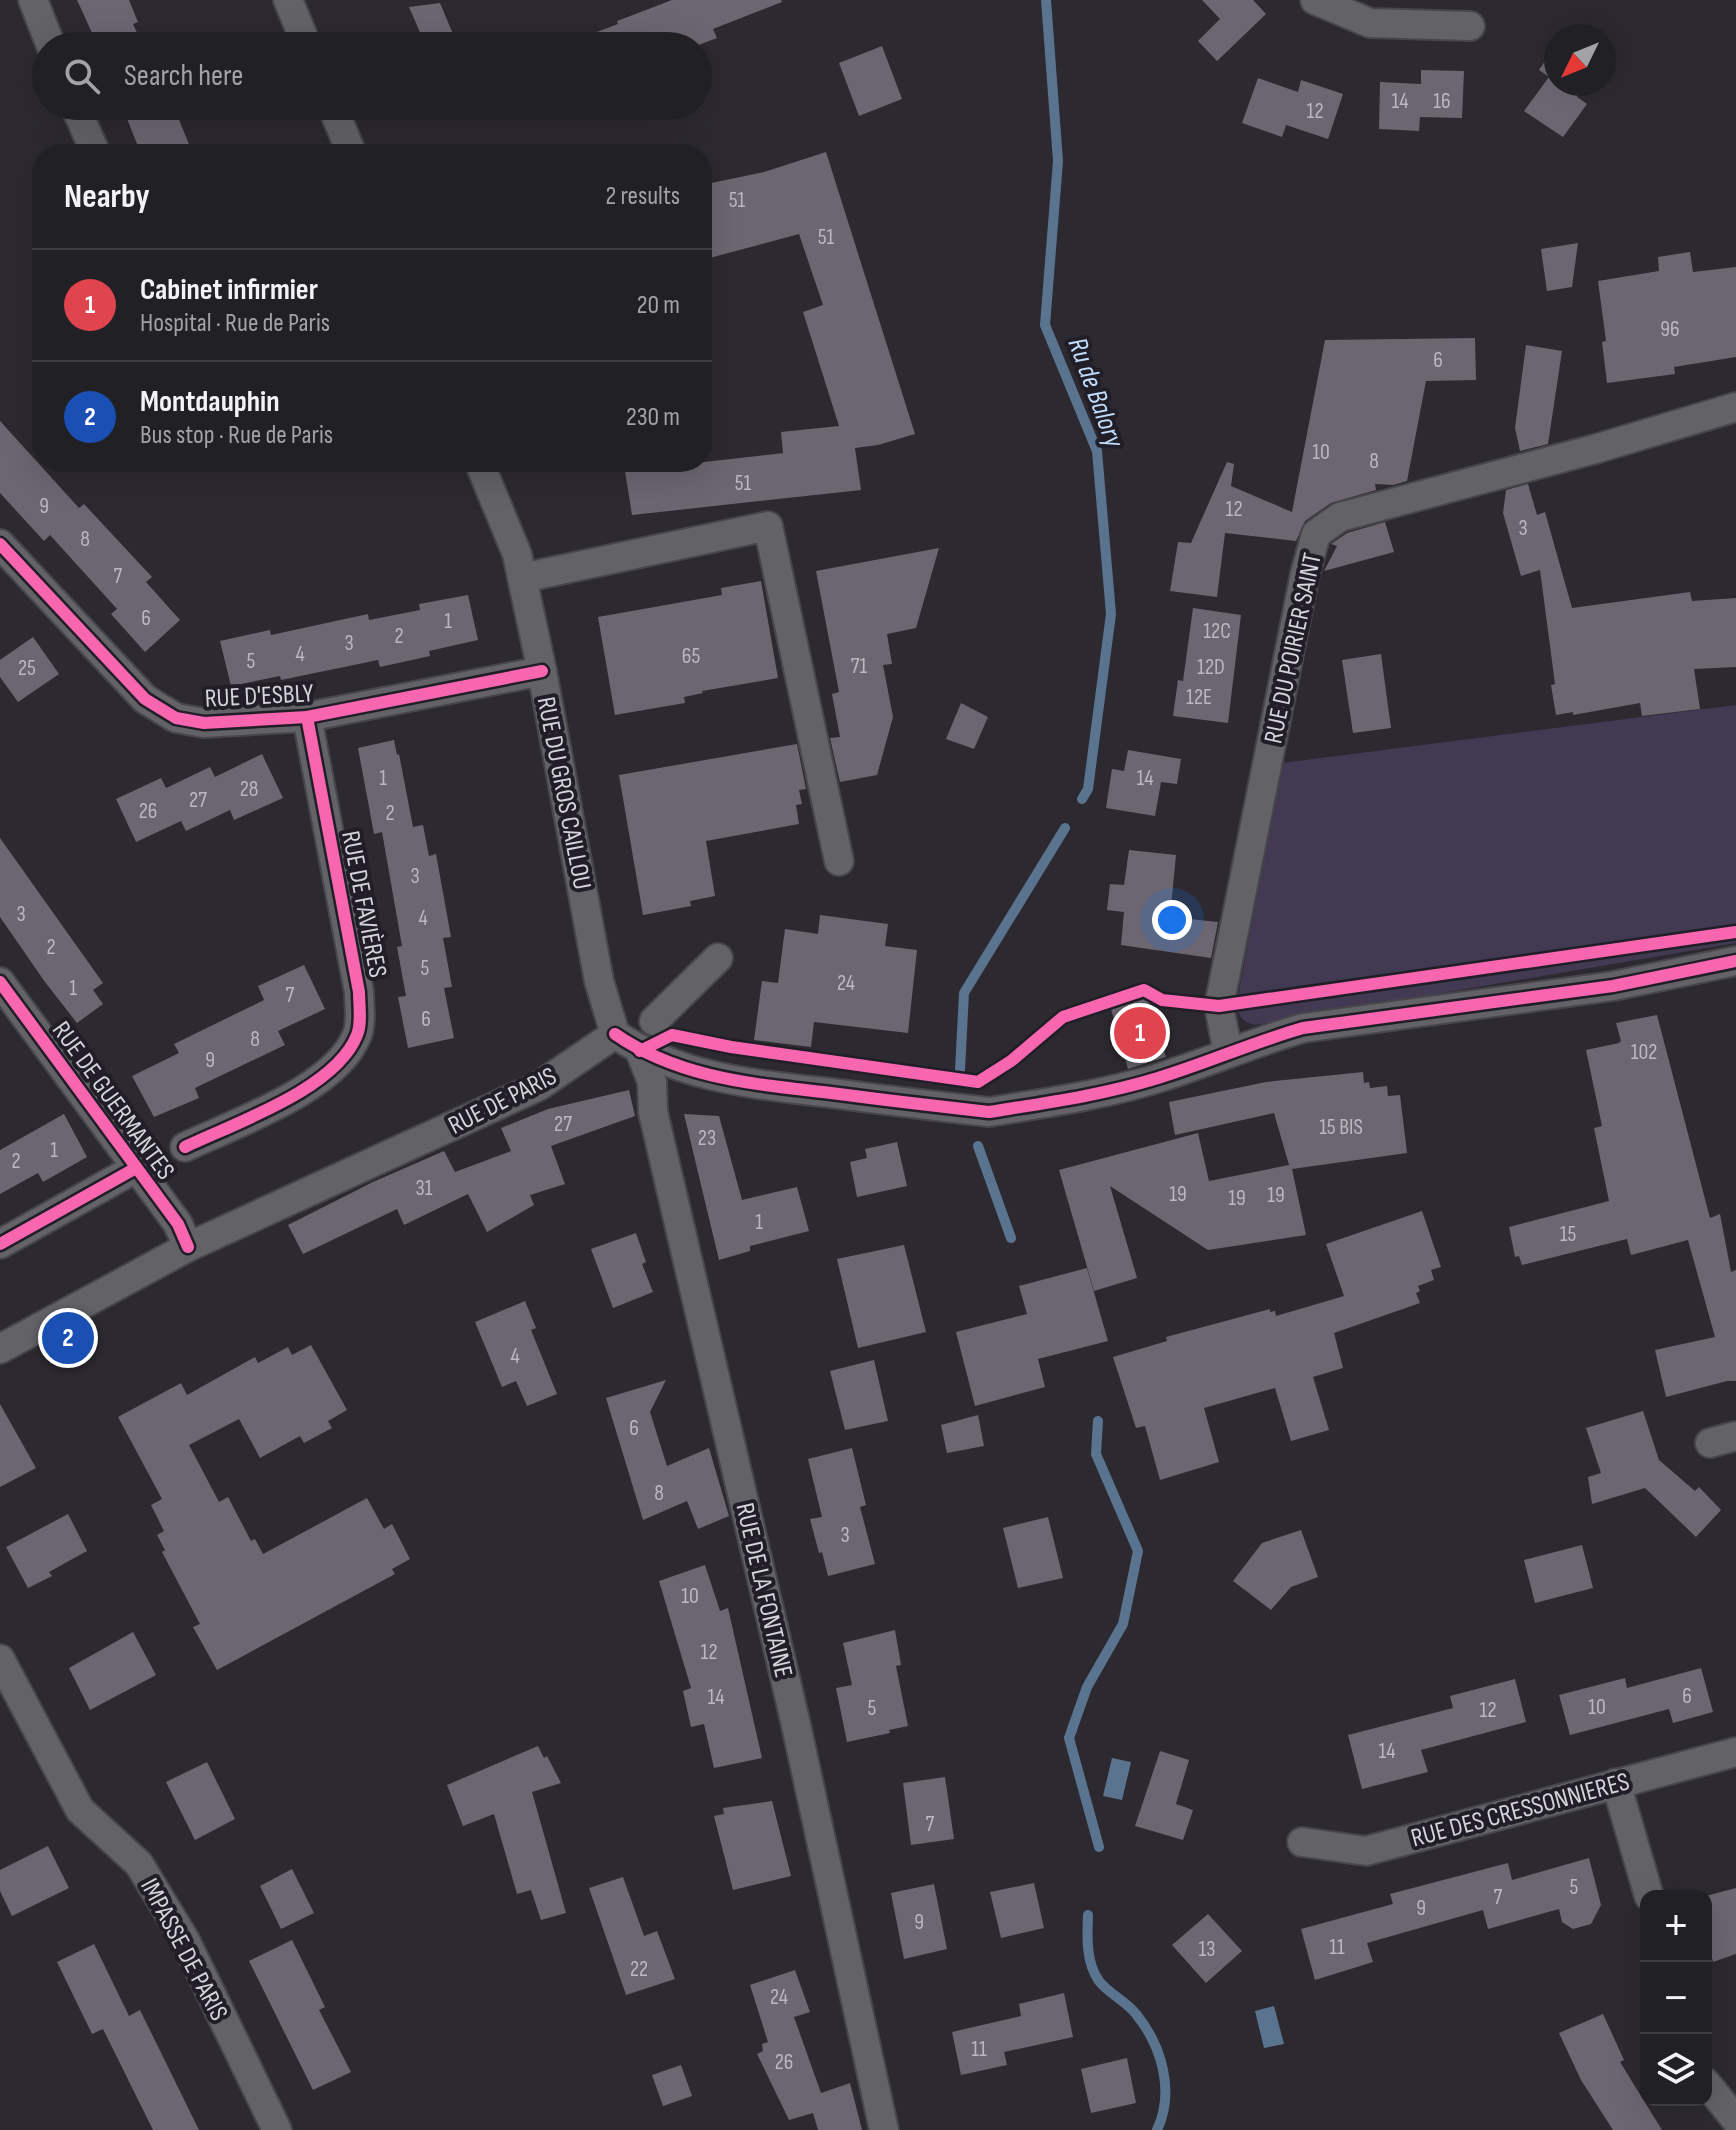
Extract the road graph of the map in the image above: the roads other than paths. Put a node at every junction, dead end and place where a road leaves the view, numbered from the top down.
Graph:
1 (33, 0) edge
2 (288, 0) edge
3 (1315, 0) edge
4 (1470, 26) dead end
5 (46, 32) edge
6 (301, 32) edge
7 (81, 120) edge
8 (338, 120) edge
9 (92, 144) edge
10 (348, 144) edge
11 (1736, 407) edge
12 (483, 472) edge
13 (0, 544) edge
14 (522, 578) junction
15 (542, 671) junction
16 (307, 717) junction
17 (839, 861) dead end
18 (718, 958) dead end
19 (1736, 961) edge
20 (0, 982) edge
21 (654, 1021) dead end
22 (615, 1034) junction
23 (640, 1051) junction
24 (1228, 1053) junction
25 (185, 1147) dead end
26 (136, 1168) junction
27 (0, 1244) edge
28 (188, 1247) junction
29 (0, 1349) edge
30 (0, 1659) edge
31 (1736, 1752) edge
32 (1616, 1783) junction
33 (1302, 1842) dead end
34 (1647, 1890) edge
35 (1712, 2090) edge
36 (1736, 2120) edge
37 (277, 2130) edge
38 (884, 2130) edge

1 - 5 street
2 - 6 street
3 - 4 street
7 - 9 street
8 - 10 street
11 - 24 street, RUE DU POIRIER SAINT
12 - 14 street, RUE DU GROS CAILLOU
13 - 16 street, RUE D'ESBLY
14 - 15 street, RUE DU GROS CAILLOU
14 - 17 street
15 - 16 street, RUE D'ESBLY
15 - 22 street, RUE DU GROS CAILLOU
16 - 25 street, RUE DE FAVIÈRES
18 - 21 street
19 - 24 street
20 - 26 street, RUE DE GUERMANTES
22 - 23 street
22 - 28 street, RUE DE PARIS
23 - 24 street
23 - 38 street, RUE DE LA FONTAINE
26 - 27 street
26 - 28 street, RUE DE GUERMANTES
28 - 29 street, RUE DE PARIS
30 - 37 street, IMPASSE DE PARIS
31 - 32 street, RUE DES CRESSONNIERES
32 - 33 street, RUE DES CRESSONNIERES
32 - 34 street
35 - 36 street

